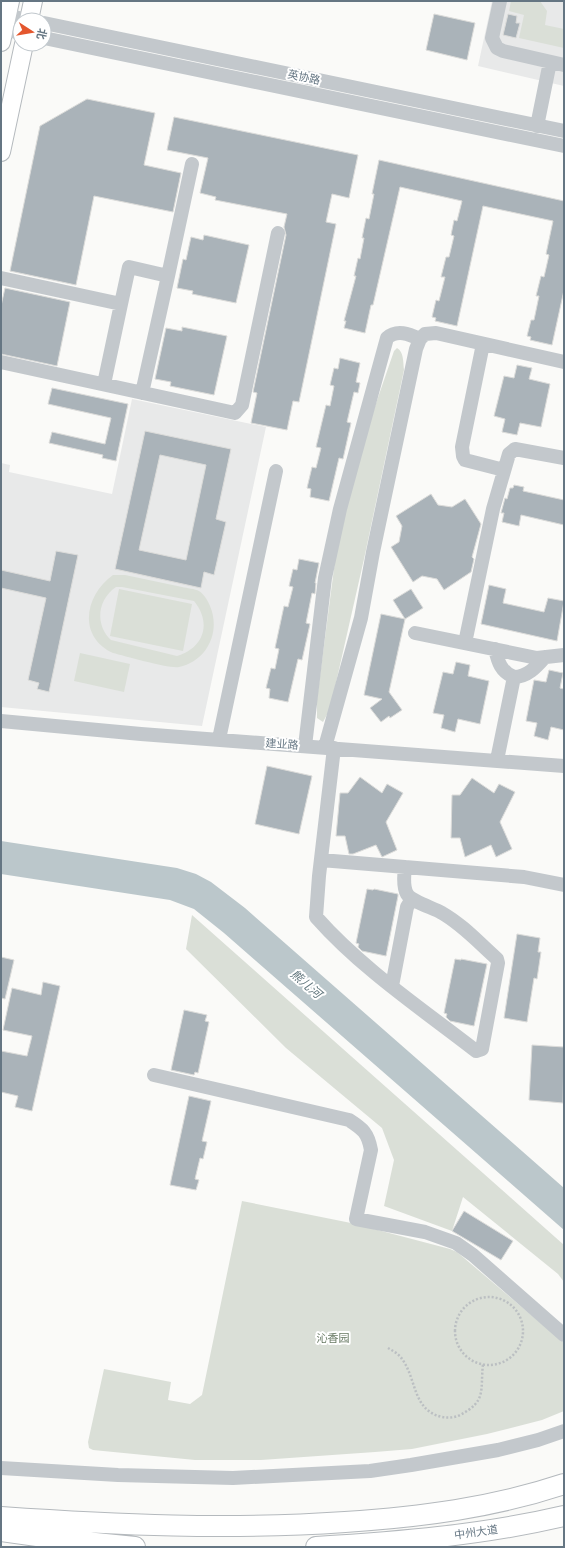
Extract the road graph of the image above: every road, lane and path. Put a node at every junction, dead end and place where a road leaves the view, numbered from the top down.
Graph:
1 (33, 1) edge
2 (500, 1) edge
3 (30, 12) edge
4 (52, 25) edge
5 (52, 40) edge
6 (22, 52) edge
7 (557, 63) edge
8 (537, 126) junction
9 (564, 131) edge
10 (564, 146) edge
11 (1, 152) edge
12 (192, 164) dead end
13 (278, 233) dead end
14 (168, 276) junction
15 (1, 278) edge
16 (121, 304) junction
17 (420, 339) junction
18 (483, 344) junction
19 (1, 362) edge
20 (564, 362) edge
21 (104, 384) junction
22 (142, 393) junction
23 (564, 458) edge
24 (504, 470) junction
25 (276, 471) dead end
26 (415, 633) dead end
27 (465, 643) junction
28 (495, 649) junction
29 (564, 655) edge
30 (545, 657) junction
31 (514, 677) junction
32 (1, 721) edge
33 (219, 739) junction
34 (305, 746) junction
35 (330, 747) junction
36 (497, 760) junction
37 (564, 766) edge
38 (321, 860) junction
39 (405, 867) junction
40 (564, 885) edge
41 (412, 899) junction
42 (392, 986) junction
43 (154, 1075) dead end
44 (564, 1335) edge
45 (388, 1348) dead end
46 (483, 1364) junction
47 (564, 1430) edge
48 (1, 1468) edge
49 (564, 1484) edge
50 (1, 1517) edge
51 (560, 1517) edge
52 (1, 1531) edge
53 (135, 1547) edge
54 (316, 1547) edge
55 (461, 1547) edge

1 - 3 main road
2 - 7 street
4 - 8 street, 英协路
5 - 10 street, 英协路
6 - 11 main road
7 - 8 street
8 - 9 street, 英协路
12 - 14 street
13 - 22 street
14 - 16 street
14 - 22 street
15 - 16 street
16 - 21 street
17 - 18 street
17 - 34 street
17 - 35 street
18 - 20 street
18 - 24 street
19 - 21 street
21 - 22 street
23 - 24 street
24 - 27 street
25 - 33 street
26 - 27 street
27 - 28 street
28 - 30 street
28 - 31 street
29 - 30 street
30 - 31 street
31 - 36 street
32 - 33 street, 建业路
33 - 34 street, 建业路
34 - 35 street, 建业路
35 - 36 street, 建业路
35 - 38 street
36 - 37 street, 建业路
38 - 39 street
38 - 42 street
39 - 40 street
39 - 41 street
41 - 42 street
41 - 42 street
43 - 44 street
45 - 46 path
46 - 46 path
47 - 48 street
49 - 50 highway
51 - 54 highway, 中州大道
51 - 55 highway
52 - 53 highway

